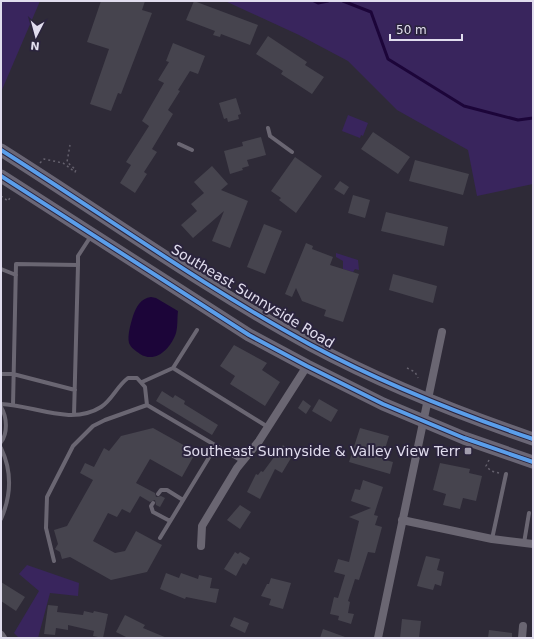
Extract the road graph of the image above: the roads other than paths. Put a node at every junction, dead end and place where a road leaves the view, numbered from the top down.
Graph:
1 (268, 128) dead end
2 (179, 144) dead end
3 (1, 150) edge
4 (192, 150) dead end
5 (292, 152) dead end
6 (1, 176) edge
7 (92, 235) junction
8 (78, 266) junction
9 (1, 269) edge
10 (16, 275) junction
11 (197, 330) dead end
12 (442, 332) dead end
13 (306, 366) junction
14 (173, 368) junction
15 (1, 374) edge
16 (13, 374) junction
17 (142, 382) junction
18 (74, 390) junction
19 (428, 399) junction
20 (13, 404) junction
21 (147, 405) junction
22 (1, 406) edge
23 (74, 415) junction
24 (423, 421) junction
25 (268, 427) junction
26 (533, 439) edge
27 (1, 442) edge
28 (216, 446) junction
29 (1, 448) edge
30 (242, 461) junction
31 (533, 462) edge
32 (506, 474) road end
33 (158, 494) dead end
34 (183, 500) junction
35 (153, 503) dead end
36 (529, 514) dead end
37 (1, 519) edge
38 (402, 520) junction
39 (170, 521) junction
40 (160, 538) dead end
41 (492, 539) junction
42 (524, 543) junction
43 (533, 544) edge
44 (201, 546) dead end
45 (54, 561) dead end
46 (523, 626) dead end
47 (1, 635) edge
48 (3, 638) edge
49 (378, 638) edge
50 (522, 638) edge

1 - 5 lane
2 - 4 lane
3 - 19 main road, Southeast Sunnyside Road
6 - 7 main road
7 - 8 lane
7 - 13 main road
8 - 10 lane
8 - 18 lane
9 - 10 lane
10 - 16 lane
11 - 14 lane
12 - 19 street
13 - 24 main road
13 - 25 street
14 - 17 lane
14 - 25 lane
15 - 16 lane
16 - 18 lane
16 - 20 lane
17 - 21 lane
17 - 23 lane
18 - 23 lane
19 - 24 street
19 - 26 main road, Southeast Sunnyside Road
20 - 22 lane
20 - 23 lane
21 - 28 lane
21 - 45 lane
22 - 27 lane
24 - 31 main road
24 - 38 street
25 - 30 street
28 - 30 lane
28 - 34 lane
29 - 37 lane
30 - 44 street
32 - 41 lane
33 - 34 lane
34 - 39 lane
35 - 39 lane
36 - 42 lane
38 - 41 street
38 - 49 street
39 - 40 lane
41 - 42 street
42 - 43 street
46 - 50 street
47 - 48 street

